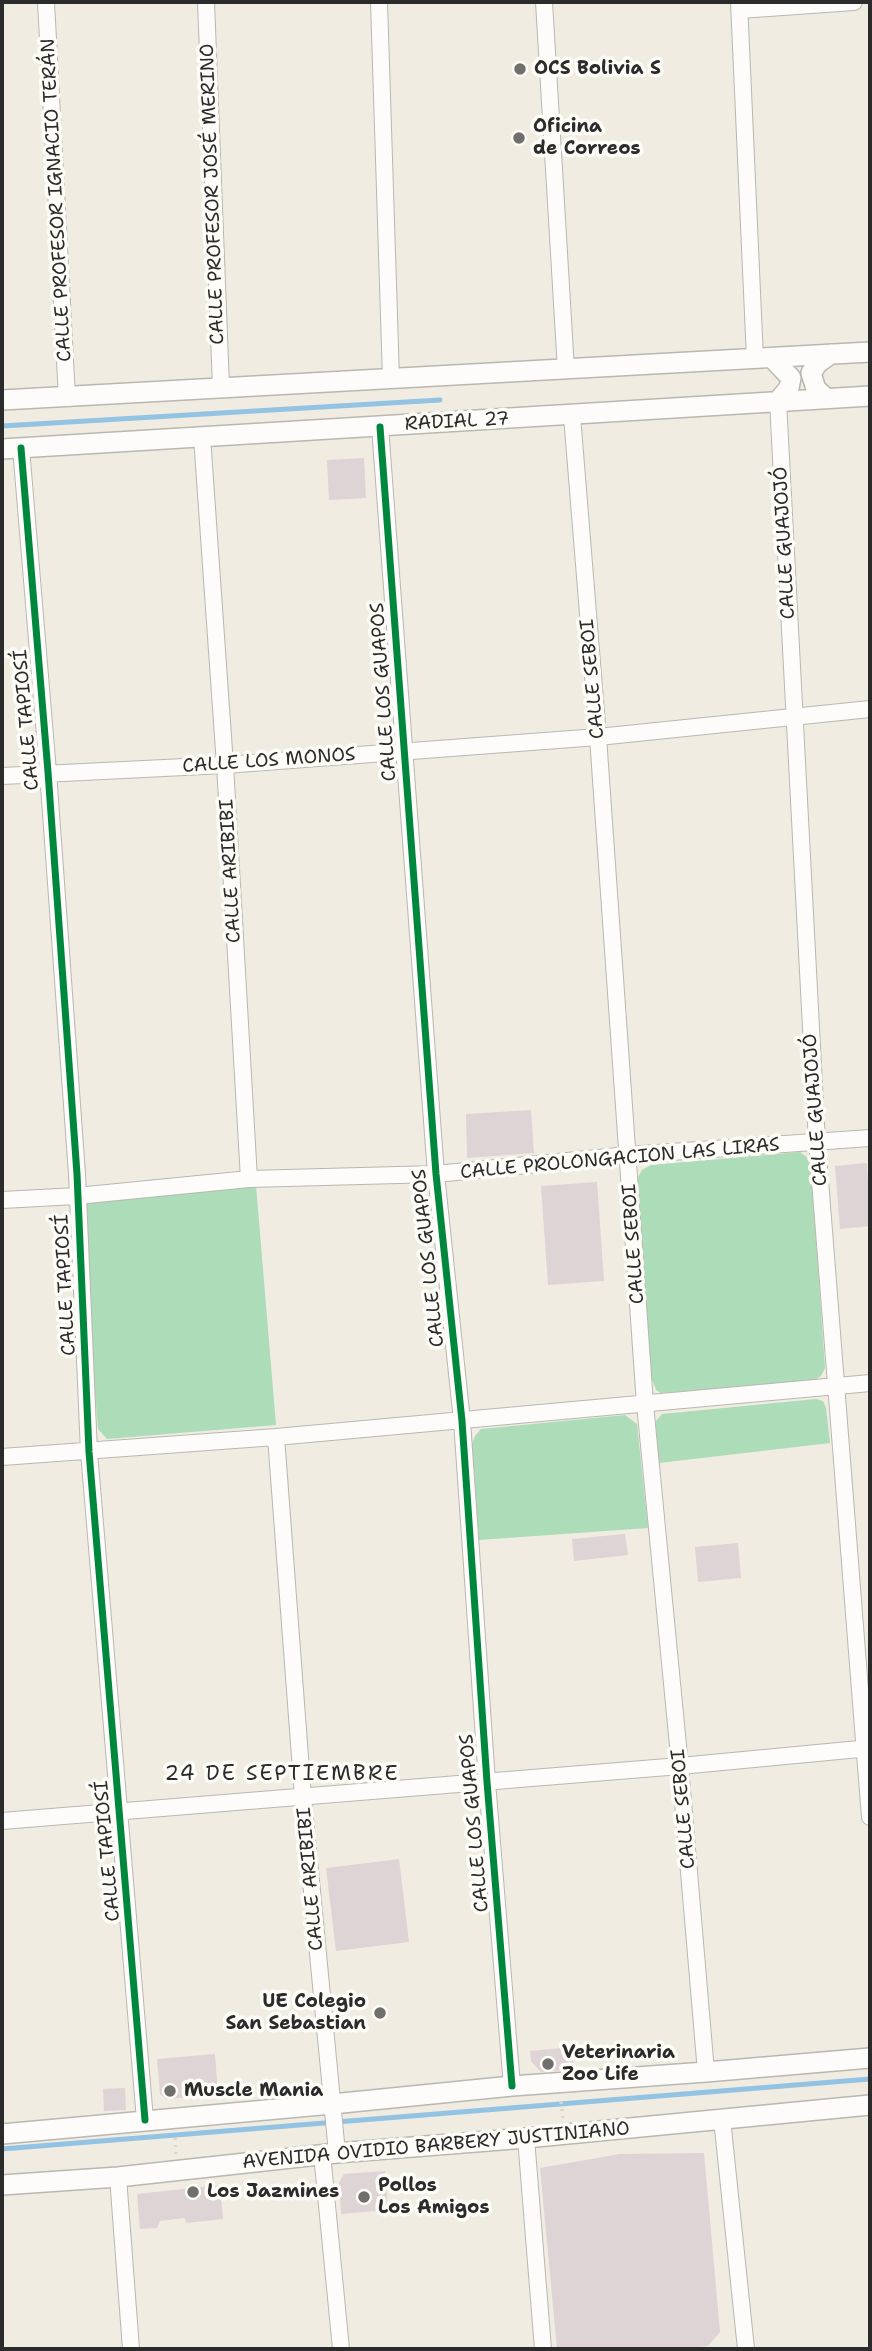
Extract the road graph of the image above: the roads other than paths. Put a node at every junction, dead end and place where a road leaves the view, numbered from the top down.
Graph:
1 (46, 2) edge
2 (206, 2) edge
3 (379, 2) edge
4 (544, 2) edge
5 (854, 2) edge
6 (739, 6) edge
7 (870, 352) edge
8 (831, 354) junction
9 (763, 359) junction
10 (566, 370) junction
11 (391, 379) junction
12 (221, 387) junction
13 (870, 396) edge
14 (67, 398) junction
15 (826, 398) junction
16 (2, 400) edge
17 (778, 401) junction
18 (572, 416) junction
19 (380, 426) junction
20 (202, 438) junction
21 (11, 449) edge
22 (870, 709) edge
23 (794, 715) junction
24 (598, 737) junction
25 (404, 751) junction
26 (225, 765) junction
27 (48, 772) junction
28 (2, 776) edge
29 (870, 1138) edge
30 (817, 1142) junction
31 (628, 1155) junction
32 (436, 1174) junction
33 (249, 1179) junction
34 (77, 1196) junction
35 (2, 1200) edge
36 (870, 1383) edge
37 (837, 1387) junction
38 (645, 1404) junction
39 (462, 1421) junction
40 (275, 1437) junction
41 (89, 1452) junction
42 (2, 1457) edge
43 (867, 1748) edge
44 (680, 1766) junction
45 (487, 1782) junction
46 (303, 1797) junction
47 (120, 1812) junction
48 (870, 1817) edge
49 (2, 1821) edge
50 (870, 2058) edge
51 (706, 2072) junction
52 (512, 2086) junction
53 (870, 2105) edge
54 (333, 2109) junction
55 (722, 2119) junction
56 (145, 2120) junction
57 (2, 2134) edge
58 (526, 2138) junction
59 (331, 2150) junction
60 (118, 2177) junction
61 (2, 2185) edge
62 (131, 2349) edge
63 (341, 2349) edge
64 (544, 2349) edge
65 (746, 2349) edge

1 - 14 street, CALLE PROFESOR IGNACIO TERÁN
2 - 12 street, CALLE PROFESOR JOSÉ MERINO
3 - 11 street
4 - 10 street
5 - 6 street
6 - 9 street
7 - 8 street
8 - 9 street
8 - 15 street
9 - 10 street
9 - 17 street
10 - 11 street
11 - 12 street
12 - 14 street
13 - 15 street, RADIAL 27
14 - 16 street
15 - 17 street, RADIAL 27
17 - 18 street, RADIAL 27
17 - 23 street, CALLE GUAJOJÓ
18 - 19 street, RADIAL 27
18 - 24 street, CALLE SEBOI
19 - 20 street, RADIAL 27
19 - 25 street, CALLE LOS GUAPOS
20 - 21 street, RADIAL 27
20 - 26 street, CALLE ARIBIBI
21 - 27 street, CALLE TAPIOSÍ
22 - 23 street, CALLE LOS MONOS
23 - 24 street, CALLE LOS MONOS
23 - 30 street, CALLE GUAJOJÓ
24 - 25 street, CALLE LOS MONOS
24 - 31 street, CALLE SEBOI
25 - 26 street, CALLE LOS MONOS
25 - 32 street, CALLE LOS GUAPOS
26 - 27 street, CALLE LOS MONOS
26 - 33 street, CALLE ARIBIBI
27 - 28 street, CALLE LOS MONOS
27 - 34 street, CALLE TAPIOSÍ
29 - 30 street, CALLE PROLONGACION LAS LIRAS
30 - 31 street, CALLE PROLONGACION LAS LIRAS
30 - 37 street, CALLE GUAJOJÓ
31 - 32 street, CALLE PROLONGACION LAS LIRAS
31 - 38 street, CALLE SEBOI
32 - 33 street, CALLE PROLONGACION LAS LIRAS
32 - 39 street, CALLE LOS GUAPOS
33 - 34 street, CALLE PROLONGACION LAS LIRAS
34 - 35 street, CALLE PROLONGACION LAS LIRAS
34 - 41 street, CALLE TAPIOSÍ
36 - 37 street
37 - 38 street
37 - 43 street, CALLE GUAJOJÓ
38 - 39 street
38 - 44 street, CALLE SEBOI
39 - 40 street
39 - 45 street, CALLE LOS GUAPOS
40 - 41 street
40 - 46 street, CALLE ARIBIBI
41 - 42 street
41 - 47 street, CALLE TAPIOSÍ
43 - 44 street
43 - 48 street, CALLE GUAJOJÓ
44 - 45 street
44 - 51 street, CALLE SEBOI
45 - 46 street
45 - 52 street, CALLE LOS GUAPOS
46 - 47 street
46 - 54 street, CALLE ARIBIBI
47 - 49 street
47 - 56 street, CALLE TAPIOSÍ
50 - 51 street
51 - 52 street
52 - 54 street
53 - 55 street, AVENIDA OVIDIO BARBERY JUSTINIANO
54 - 56 street
54 - 59 street, CALLE ARIBIBI
55 - 58 street, AVENIDA OVIDIO BARBERY JUSTINIANO
55 - 65 street
56 - 57 street
58 - 59 street, AVENIDA OVIDIO BARBERY JUSTINIANO
58 - 64 street
59 - 60 street, AVENIDA OVIDIO BARBERY JUSTINIANO
59 - 63 street, CALLE ARIBIBI
60 - 61 street, AVENIDA OVIDIO BARBERY JUSTINIANO
60 - 62 street

